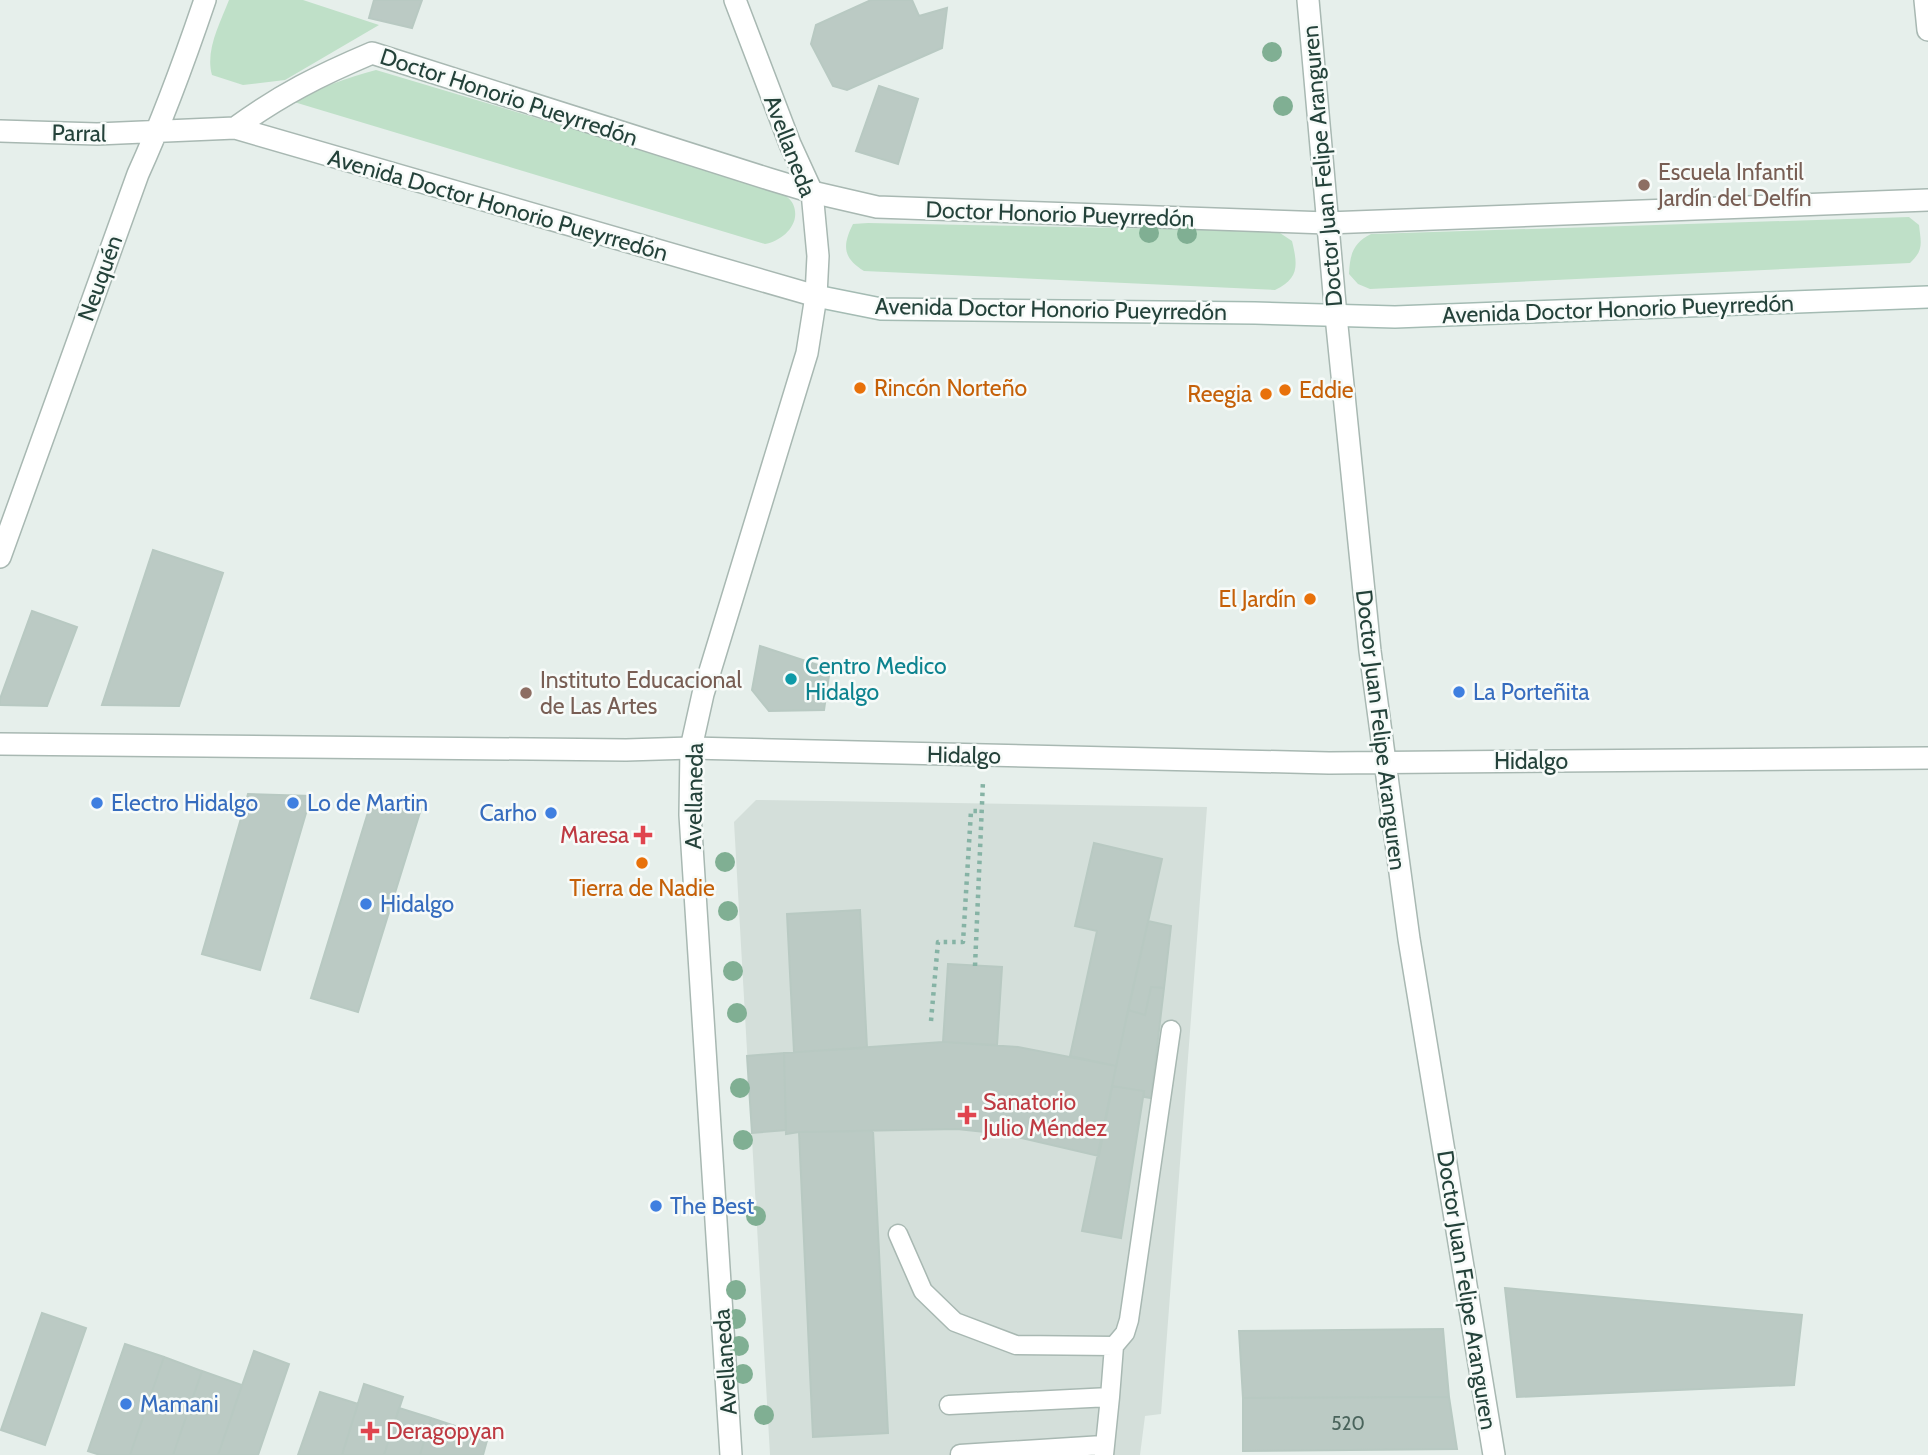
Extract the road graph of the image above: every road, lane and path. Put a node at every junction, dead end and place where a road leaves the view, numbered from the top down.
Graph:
1 (734, 0) edge
2 (1308, 0) edge
3 (1925, 0) edge
4 (202, 1) edge
5 (1928, 30) edge
6 (235, 128) junction
7 (0, 131) edge
8 (157, 133) junction
9 (811, 192) junction
10 (1928, 200) edge
11 (1327, 223) junction
12 (816, 296) junction
13 (1928, 297) edge
14 (1336, 316) junction
15 (0, 557) edge
16 (0, 744) edge
17 (691, 748) junction
18 (984, 755) junction
19 (1928, 758) edge
20 (1384, 762) junction
21 (982, 811) junction
22 (975, 966) dead end
23 (931, 1021) dead end
24 (1171, 1030) dead end
25 (898, 1234) dead end
26 (1114, 1346) junction
27 (1110, 1397) junction
28 (949, 1405) dead end
29 (1104, 1450) edge
30 (960, 1454) edge
31 (731, 1455) edge
32 (1494, 1455) edge

1 - 9 street, Avellaneda
2 - 11 street, Doctor Juan Felipe Aranguren
3 - 5 street
4 - 8 street, Neuquén
6 - 8 street, Avenida Doctor Honorio Pueyrredón
6 - 9 street, Doctor Honorio Pueyrredón
6 - 12 street, Avenida Doctor Honorio Pueyrredón
7 - 8 street, Parral
8 - 15 street, Neuquén
9 - 11 street, Doctor Honorio Pueyrredón
9 - 12 street, Avellaneda
10 - 11 street, Doctor Honorio Pueyrredón
11 - 14 street, Doctor Juan Felipe Aranguren
12 - 14 street, Avenida Doctor Honorio Pueyrredón
12 - 17 street, Avellaneda
13 - 14 street, Avenida Doctor Honorio Pueyrredón
14 - 20 street, Doctor Juan Felipe Aranguren
16 - 17 street, Hidalgo
17 - 18 street, Hidalgo
17 - 31 street, Avellaneda
18 - 20 street, Hidalgo
18 - 21 path
19 - 20 street, Hidalgo
20 - 32 street, Doctor Juan Felipe Aranguren
21 - 22 path
21 - 23 path
24 - 26 lane
25 - 26 lane
26 - 27 lane
27 - 28 lane
27 - 29 lane
29 - 30 lane

